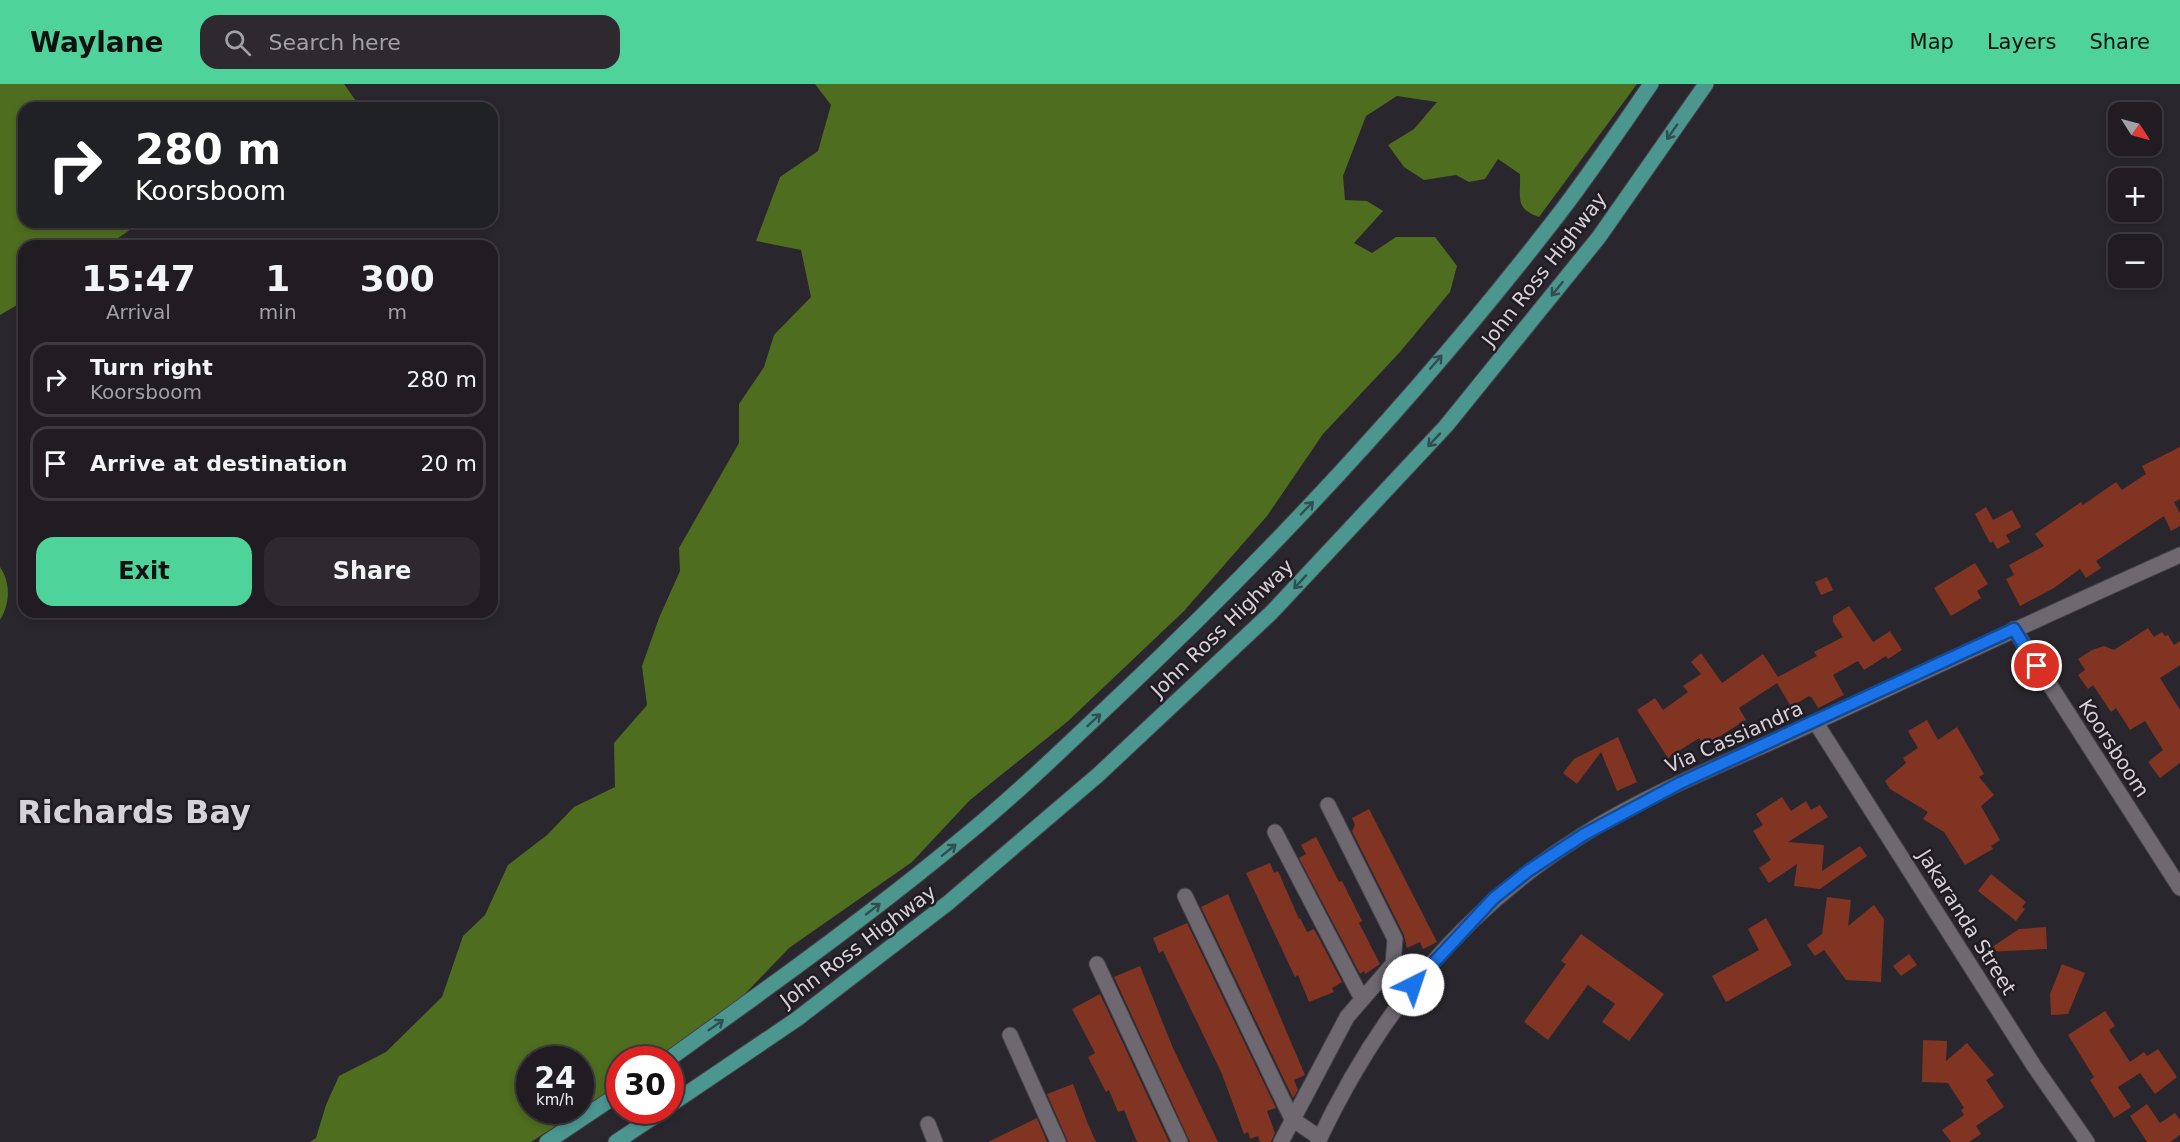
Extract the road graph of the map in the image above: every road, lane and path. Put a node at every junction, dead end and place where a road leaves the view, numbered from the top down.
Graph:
1 (1651, 84) edge
2 (1706, 84) edge
3 (2180, 555) edge
4 (2014, 629) junction
5 (1816, 723) junction
6 (1328, 805) dead end
7 (1275, 832) dead end
8 (2180, 888) edge
9 (1185, 896) dead end
10 (1097, 964) dead end
11 (1362, 999) junction
12 (1010, 1035) dead end
13 (684, 1048) edge
14 (684, 1096) edge
15 (606, 1102) edge
16 (1292, 1119) junction
17 (643, 1124) edge
18 (928, 1124) dead end
19 (1319, 1140) edge
20 (547, 1142) edge
21 (616, 1142) edge
22 (935, 1142) edge
23 (1058, 1142) edge
24 (1179, 1142) edge
25 (1281, 1142) edge
26 (2087, 1142) edge

13 -> 1 main road, John Ross Highway
2 -> 14 main road, John Ross Highway
3 - 4 street, Via Cassiandra
4 - 5 street, Via Cassiandra
4 - 8 street, Koorsboom
5 - 19 street, Via Cassiandra
5 - 26 street, Jakaranda Street
6 - 11 street
7 - 11 street
9 - 16 street
10 - 24 street
11 - 16 street
12 - 23 street
15 - 20 main road
16 - 19 street
16 - 25 street
17 - 21 main road
18 - 22 street

